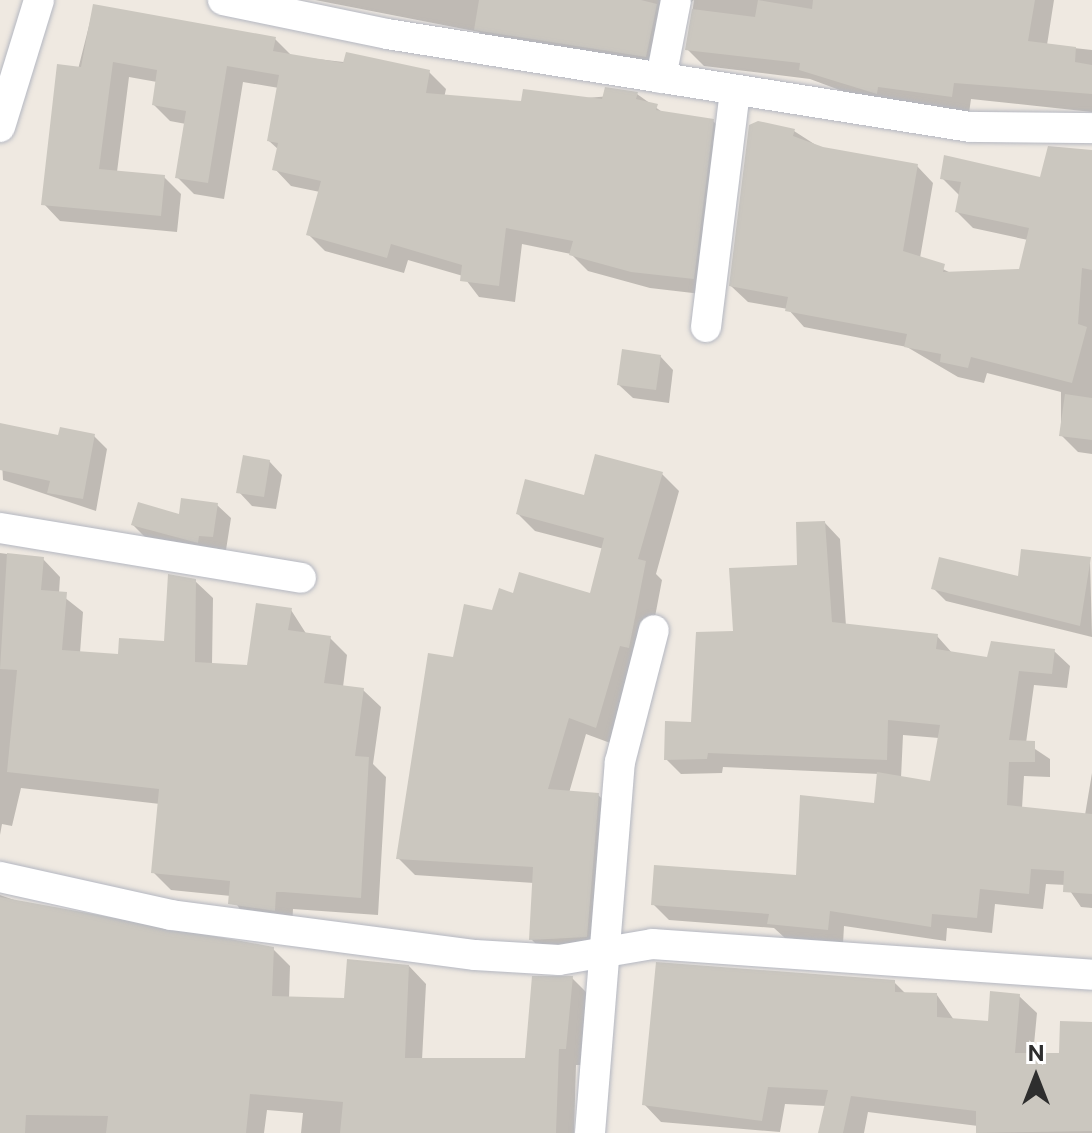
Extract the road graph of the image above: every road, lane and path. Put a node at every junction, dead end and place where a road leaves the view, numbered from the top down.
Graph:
1 (39, 0) edge
2 (223, 0) edge
3 (676, 0) edge
4 (661, 78) junction
5 (735, 92) junction
6 (0, 127) edge
7 (1092, 128) edge
8 (706, 327) dead end
9 (0, 528) edge
10 (301, 578) dead end
11 (654, 630) dead end
12 (0, 877) edge
13 (605, 955) junction
14 (1092, 975) edge
15 (590, 1133) edge

1 - 6 street
2 - 4 street
3 - 4 street
4 - 5 street
5 - 7 street
5 - 8 street
9 - 10 street
11 - 13 street
12 - 13 street
13 - 14 street
13 - 15 street

